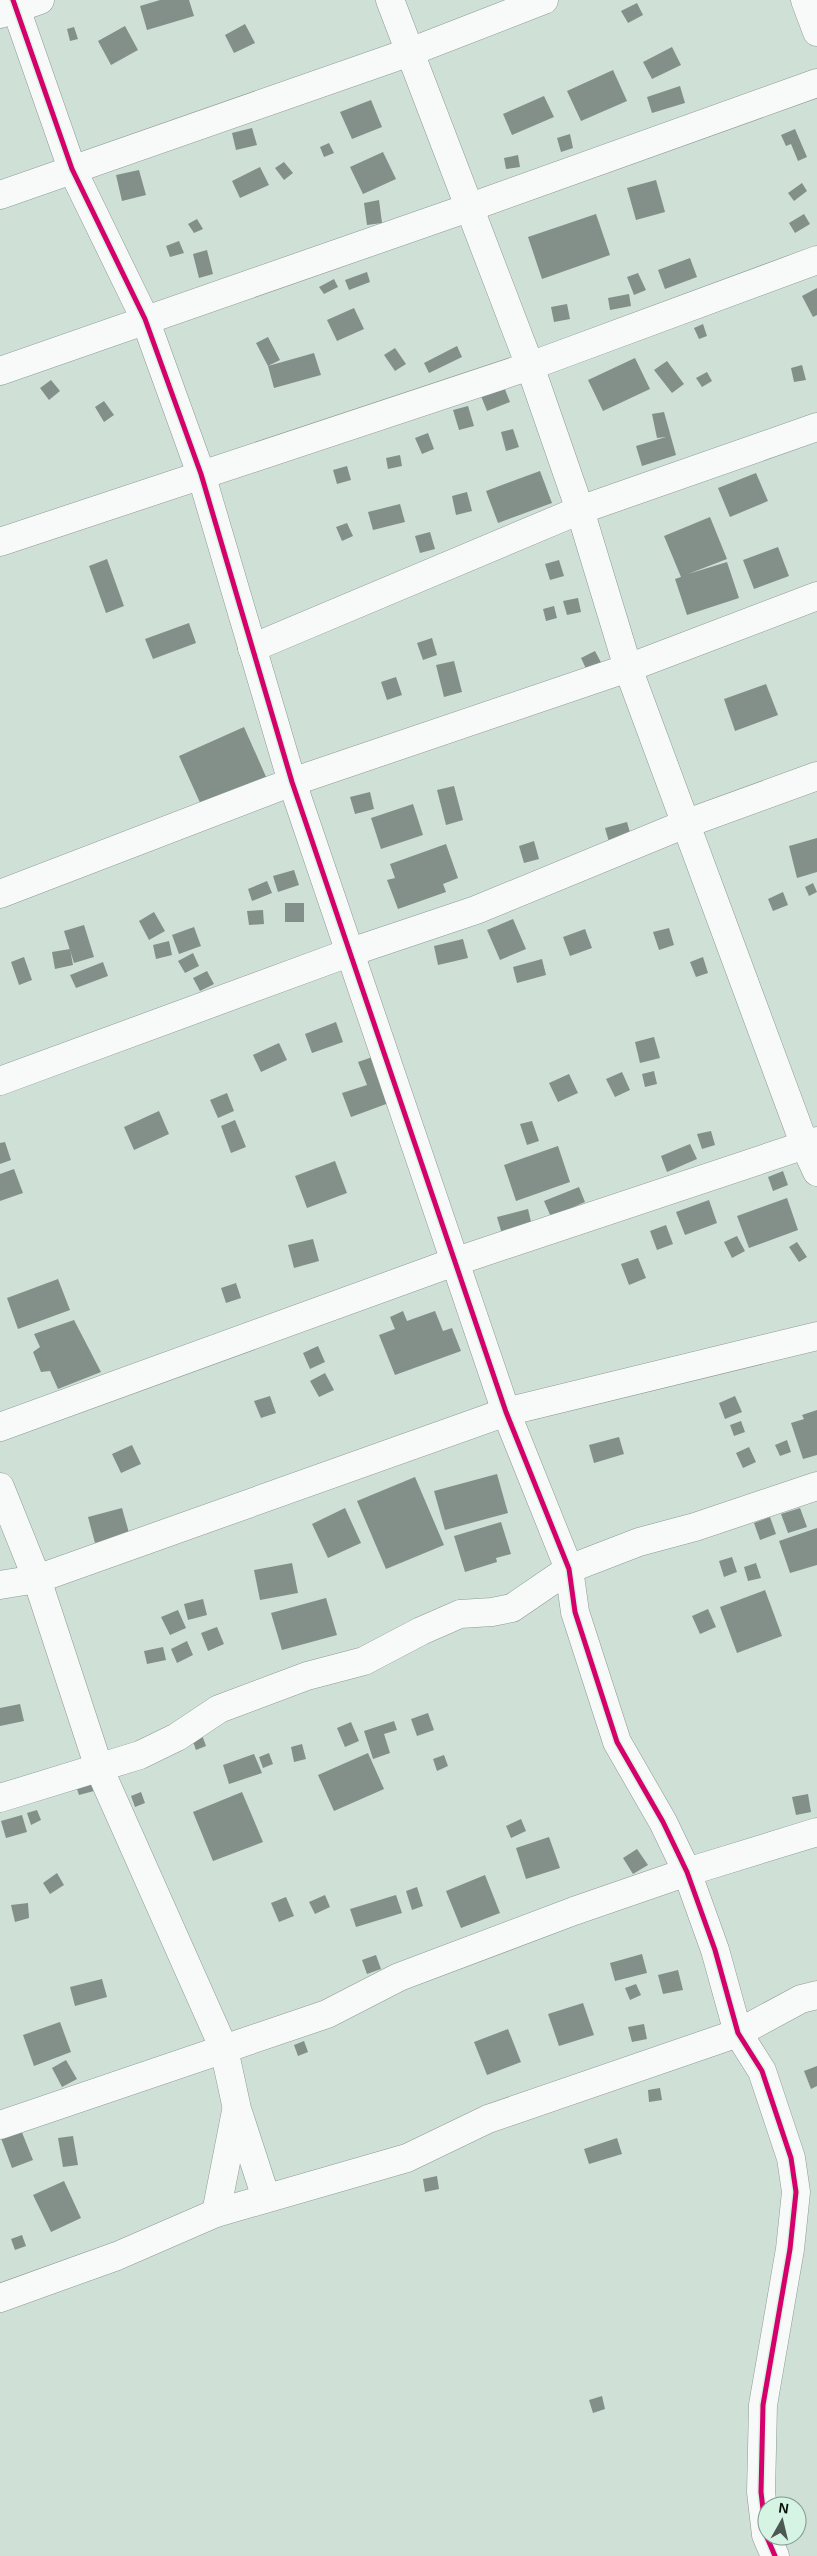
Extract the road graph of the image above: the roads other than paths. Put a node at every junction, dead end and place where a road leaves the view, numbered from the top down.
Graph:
1 (40, 0) edge
2 (390, 0) edge
3 (544, 0) edge
4 (805, 0) edge
5 (9, 7) edge
6 (817, 32) edge
7 (410, 52) junction
8 (817, 83) edge
9 (72, 169) junction
10 (0, 195) edge
11 (468, 208) junction
12 (817, 260) edge
13 (145, 319) junction
14 (530, 366) junction
15 (0, 371) edge
16 (817, 427) edge
17 (201, 474) junction
18 (580, 510) junction
19 (0, 542) edge
20 (817, 596) edge
21 (252, 648) junction
22 (628, 668) junction
23 (817, 776) edge
24 (292, 782) junction
25 (685, 824) junction
26 (0, 894) edge
27 (351, 952) junction
28 (0, 1081) edge
29 (811, 1143) edge
30 (817, 1172) edge
31 (454, 1262) junction
32 (817, 1336) edge
33 (506, 1412) junction
34 (0, 1426) edge
35 (817, 1486) edge
36 (0, 1487) edge
37 (569, 1569) junction
38 (37, 1579) junction
39 (0, 1585) edge
40 (99, 1768) junction
41 (0, 1798) edge
42 (817, 1832) edge
43 (687, 1872) junction
44 (817, 1995) edge
45 (738, 2033) junction
46 (224, 2049) junction
47 (237, 2109) junction
48 (0, 2125) edge
49 (806, 2188) edge
50 (266, 2198) junction
51 (216, 2213) junction
52 (0, 2298) edge
53 (775, 2556) edge

1 - 5 street
2 - 7 street
3 - 7 street
4 - 6 street
5 - 9 street
7 - 9 street
7 - 11 street
8 - 11 street
9 - 10 street
9 - 13 street
11 - 13 street
11 - 14 street
12 - 14 street
13 - 15 street
13 - 17 street
14 - 17 street
14 - 18 street
16 - 18 street
17 - 19 street
17 - 21 street
18 - 21 street
18 - 22 street
20 - 22 street
21 - 24 street
22 - 24 street
22 - 25 street
23 - 25 street
24 - 26 street
24 - 27 street
25 - 27 street
25 - 29 street
27 - 28 street
27 - 31 street
29 - 30 street
29 - 31 street
31 - 33 street
31 - 34 street
32 - 33 street
33 - 37 street
33 - 38 street
35 - 37 street
36 - 38 street
37 - 40 street
37 - 43 street
38 - 39 street
38 - 40 street
40 - 41 street
40 - 46 street
42 - 43 street
43 - 45 street
43 - 46 street
44 - 45 street
45 - 49 street
45 - 50 street
46 - 47 street
46 - 48 street
47 - 50 street
47 - 51 street
49 - 53 street
50 - 51 street
51 - 52 street

